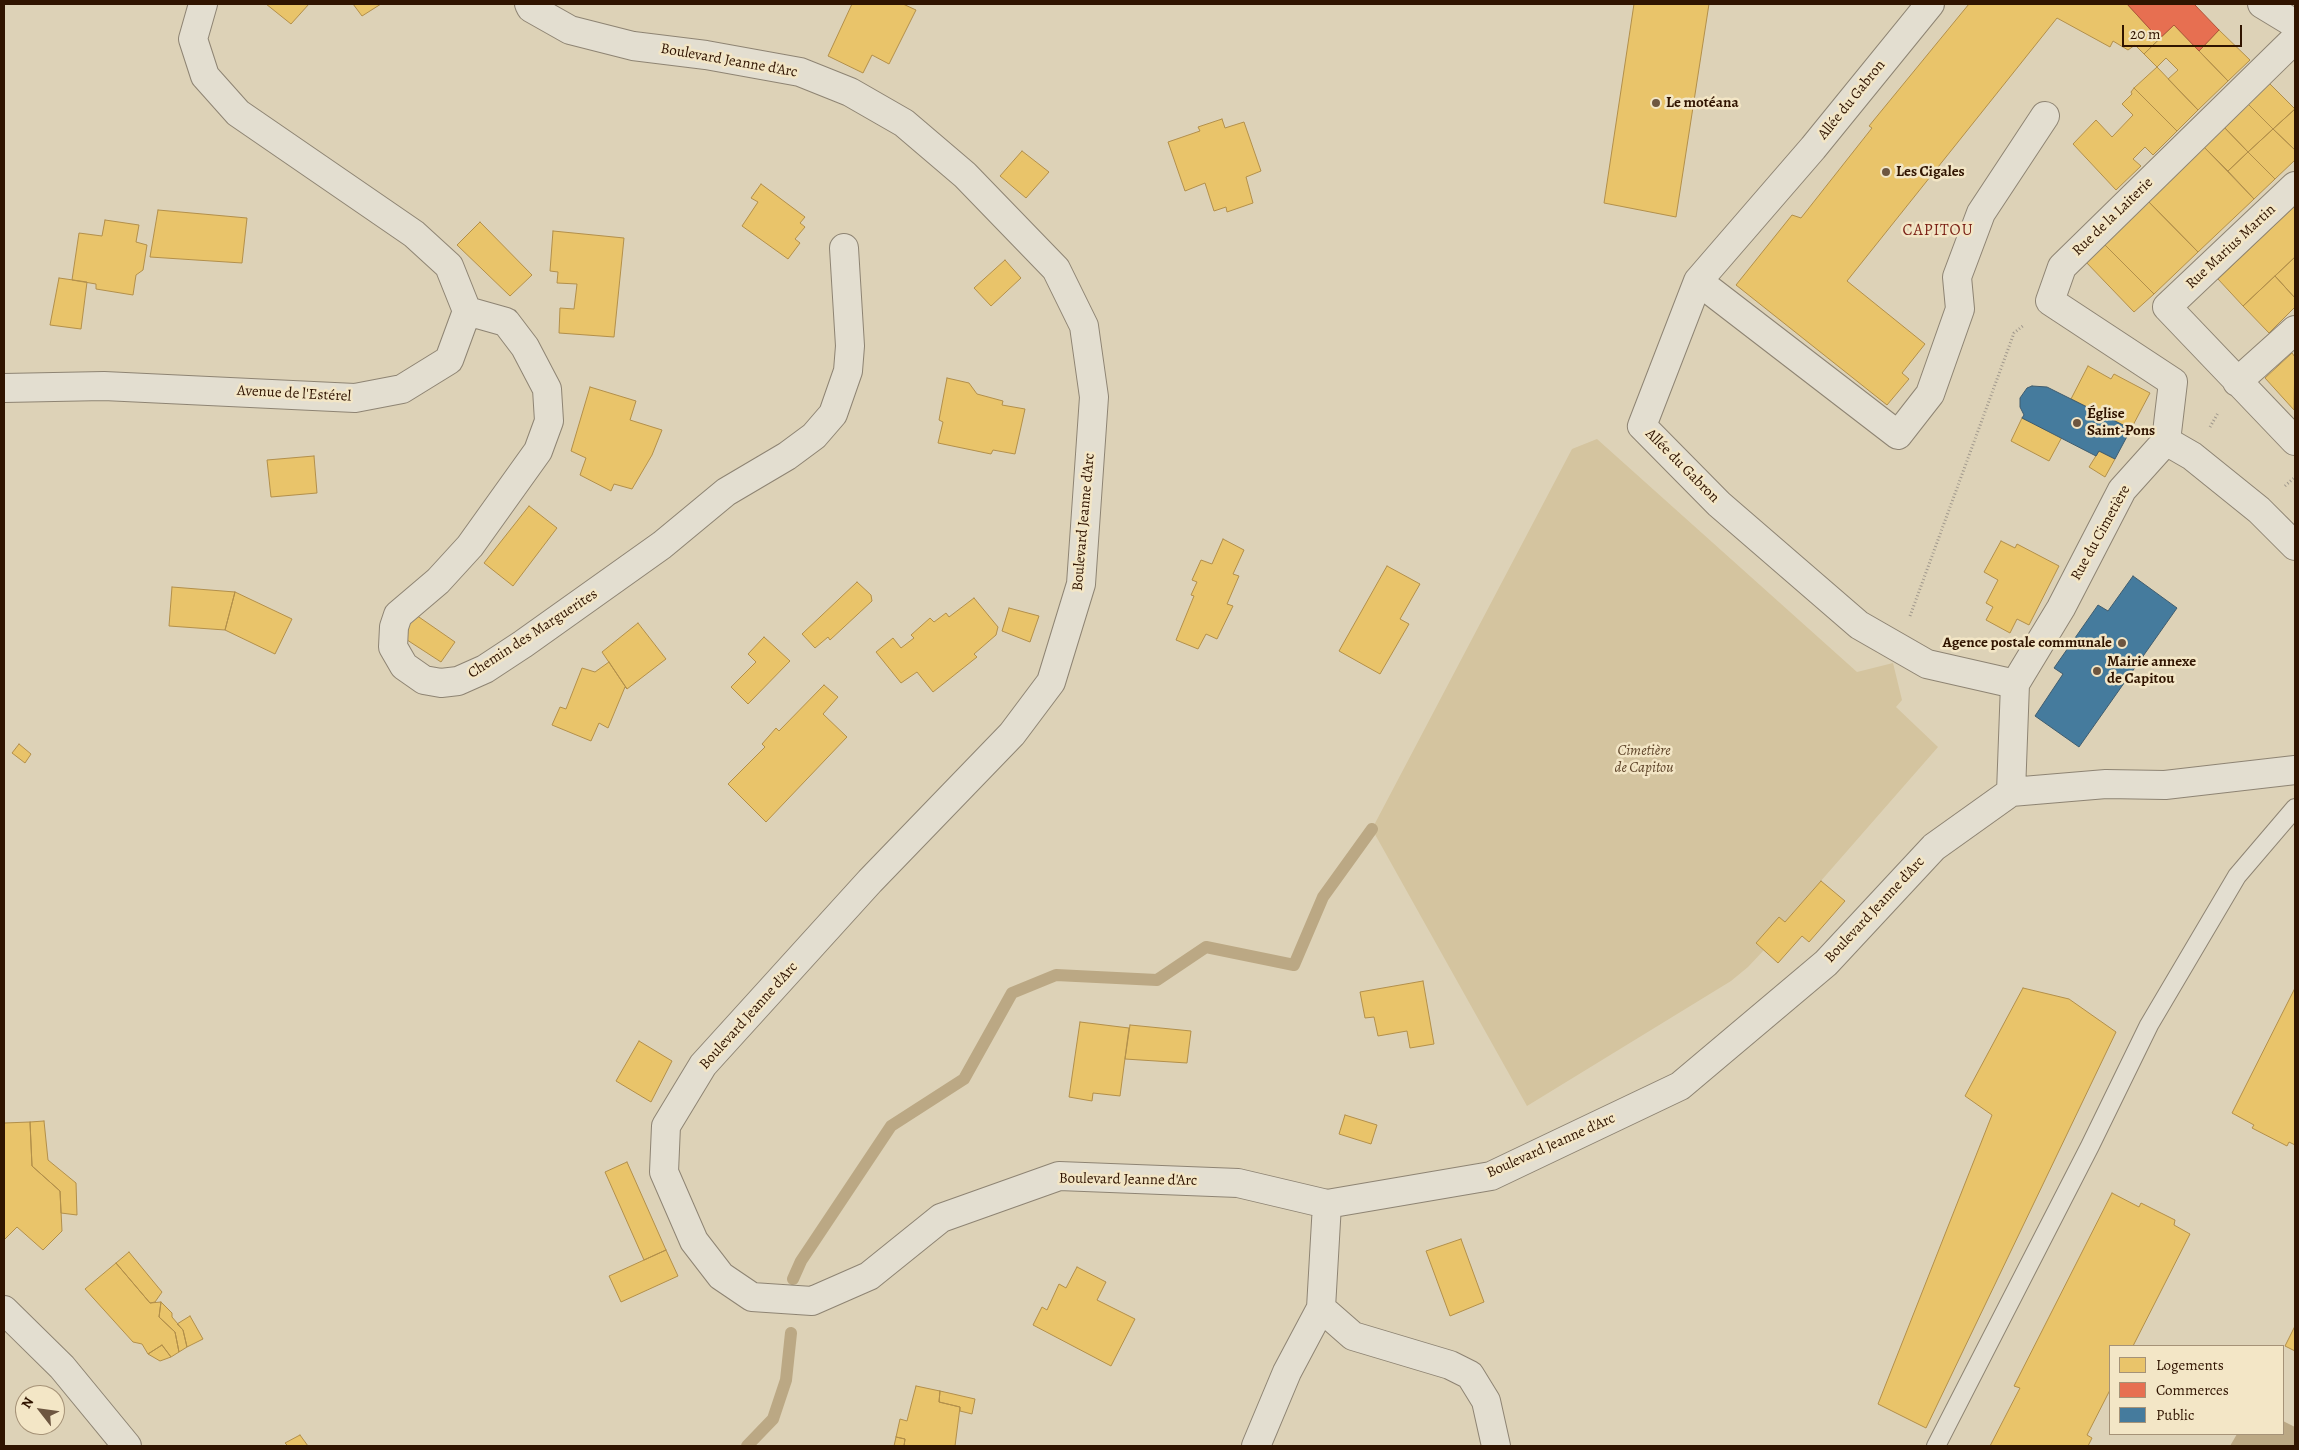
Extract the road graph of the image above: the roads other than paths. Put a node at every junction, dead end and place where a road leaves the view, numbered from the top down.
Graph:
1 (203, 4) edge
2 (528, 4) edge
3 (1930, 4) edge
4 (2262, 4) edge
5 (2295, 24) edge
6 (2295, 39) edge
7 (2045, 116) dead end
8 (2295, 186) edge
9 (844, 248) dead end
10 (1698, 281) junction
11 (467, 311) junction
12 (2295, 330) edge
13 (2237, 382) junction
14 (4, 388) edge
15 (2166, 441) junction
16 (2295, 441) edge
17 (2295, 546) edge
18 (2014, 684) junction
19 (2295, 770) edge
20 (2012, 792) junction
21 (2295, 808) edge
22 (1327, 1204) junction
23 (1321, 1308) junction
24 (4, 1310) edge
25 (127, 1446) edge
26 (1256, 1446) edge
27 (1496, 1446) edge
28 (1936, 1446) edge

1 - 11 street
2 - 22 street, Boulevard Jeanne d'Arc
3 - 10 street, Allée du Gabron
4 - 5 street
6 - 15 street, Rue de la Laiterie
7 - 10 street
8 - 13 street, Rue Marius Martin
9 - 11 street, Chemin des Marguerites
10 - 18 street, Allée du Gabron
11 - 14 street, Avenue de l'Estérel
12 - 13 street
13 - 16 street
15 - 17 street
15 - 18 street, Rue du Cimetière
18 - 20 street
19 - 20 street
20 - 22 street, Boulevard Jeanne d'Arc
21 - 28 lane
22 - 23 street
23 - 26 street
23 - 27 street
24 - 25 street

